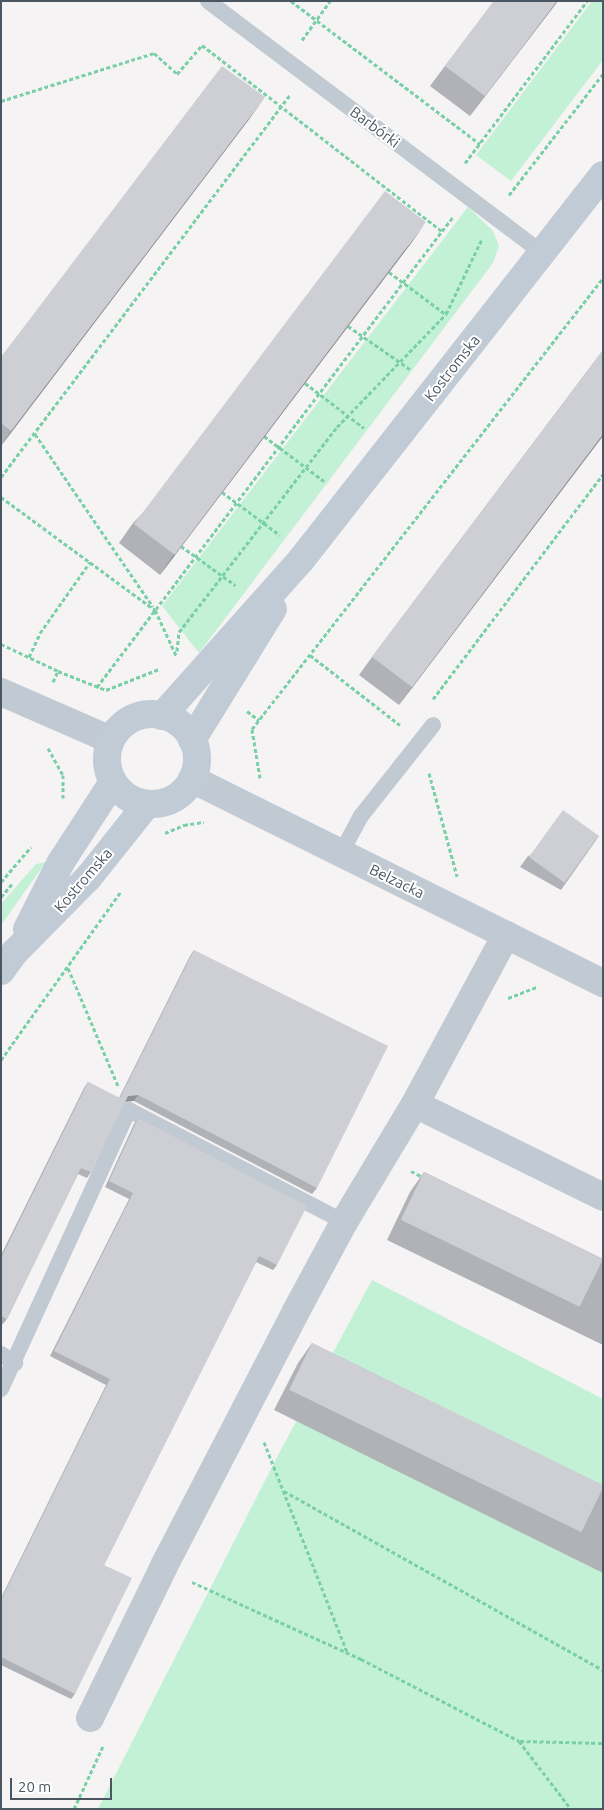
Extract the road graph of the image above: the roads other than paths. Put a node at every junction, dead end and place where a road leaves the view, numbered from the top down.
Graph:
1 (208, 1) edge
2 (603, 175) edge
3 (542, 253) junction
4 (304, 557) junction
5 (1, 692) edge
6 (162, 716) junction
7 (433, 725) dead end
8 (111, 740) junction
9 (192, 740) junction
10 (192, 779) junction
11 (113, 782) junction
12 (147, 804) junction
13 (341, 853) junction
14 (506, 935) junction
15 (8, 962) edge
16 (603, 983) edge
17 (415, 1104) junction
18 (603, 1198) edge
19 (344, 1222) junction
20 (1, 1354) edge
21 (15, 1363) junction
22 (1, 1389) edge
23 (90, 1718) dead end

1 - 3 lane, Barbórki
2 - 3 street, Kostromska
3 - 4 street, Kostromska
4 - 6 street, Kostromska
4 - 9 street, Kostromska
5 - 8 street
6 - 8 street
6 - 9 street
7 - 13 lane
8 - 11 street
9 - 10 street
10 - 12 street
10 - 13 street, Belzacka
11 - 12 street
11 - 15 street, Kostromska
12 - 15 street, Kostromska
13 - 14 street, Belzacka
14 - 16 street, Belzacka
14 - 17 street
17 - 18 street
17 - 19 street
19 - 21 lane
19 - 23 street
20 - 21 lane
21 - 22 lane

